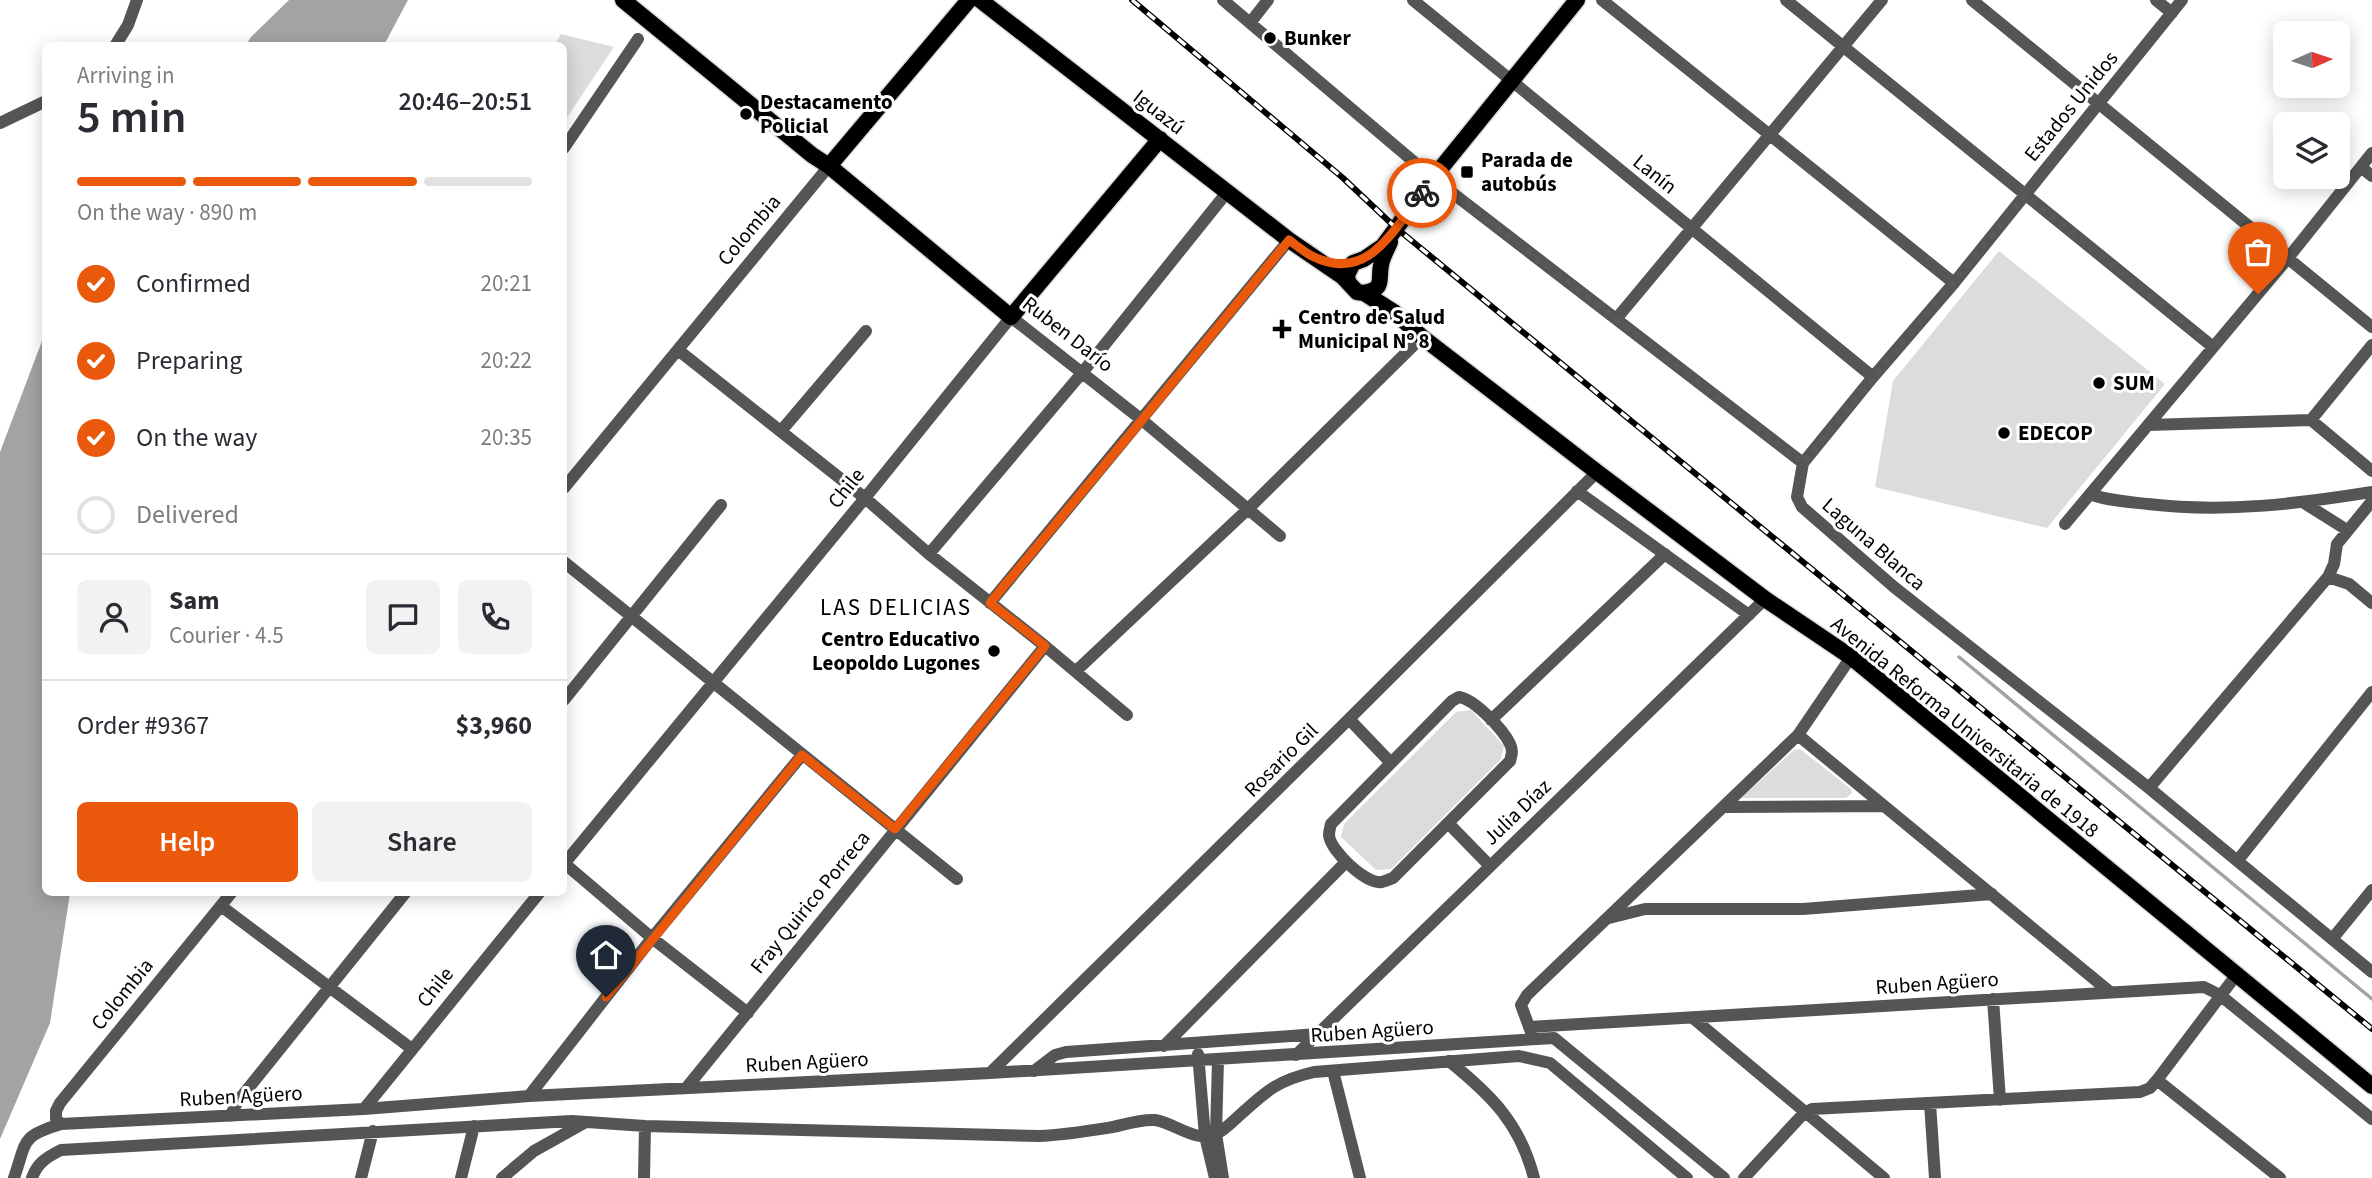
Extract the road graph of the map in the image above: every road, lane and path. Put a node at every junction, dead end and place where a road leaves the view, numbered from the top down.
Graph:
1 (137, 0) edge
2 (622, 0) edge
3 (639, 0) edge
4 (969, 0) edge
5 (980, 0) edge
6 (1223, 0) edge
7 (1268, 0) edge
8 (1413, 0) edge
9 (1577, 0) edge
10 (1602, 0) edge
11 (1786, 0) edge
12 (1882, 0) edge
13 (1972, 0) edge
14 (2156, 0) edge
15 (2182, 0) edge
16 (2172, 13) junction
17 (1250, 23) junction
18 (639, 39) dead end
19 (117, 42) edge
20 (1843, 47) junction
21 (1511, 80) junction
22 (42, 103) edge
23 (2097, 104) junction
24 (0, 123) edge
25 (1769, 134) junction
26 (1160, 139) junction
27 (567, 144) edge
28 (2372, 153) edge
29 (829, 166) junction
30 (2361, 167) junction
31 (2372, 176) edge
32 (1433, 178) junction
33 (1228, 191) junction
34 (2025, 195) junction
35 (1395, 227) junction
36 (1692, 228) junction
37 (1289, 240) junction
38 (1312, 257) junction
39 (2288, 258) junction
40 (1358, 261) junction
41 (1380, 275) junction
42 (1348, 281) junction
43 (1954, 283) junction
44 (1364, 293) junction
45 (1394, 312) junction
46 (1011, 317) junction
47 (1617, 318) junction
48 (2372, 327) edge
49 (866, 331) dead end
50 (1422, 337) junction
51 (2372, 345) edge
52 (2213, 347) junction
53 (678, 349) junction
54 (1082, 373) junction
55 (1873, 377) junction
56 (1142, 420) junction
57 (2311, 420) junction
58 (2148, 425) junction
59 (781, 431) junction
60 (1803, 463) junction
61 (2372, 471) edge
62 (1597, 472) junction
63 (567, 484) edge
64 (1577, 491) junction
65 (2372, 492) edge
66 (2090, 494) junction
67 (865, 498) junction
68 (2372, 501) edge
69 (2304, 503) junction
70 (721, 505) dead end
71 (1247, 510) junction
72 (2065, 524) dead end
73 (2347, 530) junction
74 (1280, 536) dead end
75 (929, 554) junction
76 (1665, 554) junction
77 (567, 564) edge
78 (2328, 577) junction
79 (1765, 599) junction
80 (990, 603) junction
81 (2372, 603) edge
82 (1749, 615) junction
83 (631, 616) junction
84 (1045, 646) junction
85 (1851, 657) junction
86 (1076, 671) junction
87 (713, 682) junction
88 (2372, 692) edge
89 (567, 696) edge
90 (1127, 715) dead end
91 (1349, 719) junction
92 (1491, 720) junction
93 (1798, 735) junction
94 (802, 755) junction
95 (1390, 762) junction
96 (2150, 788) junction
97 (1884, 806) junction
98 (1723, 807) junction
99 (1448, 823) junction
100 (895, 829) junction
101 (567, 860) edge
102 (2238, 860) junction
103 (1346, 862) junction
104 (1489, 866) junction
105 (567, 867) edge
106 (957, 879) dead end
107 (2372, 890) edge
108 (1992, 894) junction
109 (229, 896) edge
110 (403, 896) edge
111 (537, 896) edge
112 (221, 905) junction
113 (1608, 919) junction
114 (652, 938) junction
115 (2333, 938) junction
116 (2370, 969) edge
117 (2236, 974) junction
118 (328, 987) junction
119 (2110, 992) junction
120 (2220, 996) junction
121 (1993, 999) junction
122 (748, 1013) junction
123 (1694, 1019) junction
124 (1532, 1033) junction
125 (1318, 1034) junction
126 (1198, 1042) junction
127 (1165, 1044) junction
128 (412, 1049) junction
129 (1296, 1055) junction
130 (1218, 1060) junction
131 (1199, 1061) junction
132 (1449, 1061) junction
133 (1145, 1064) junction
134 (1034, 1070) junction
135 (1333, 1071) junction
136 (990, 1073) junction
137 (2157, 1080) junction
138 (2372, 1086) edge
139 (687, 1087) junction
140 (528, 1096) junction
141 (2000, 1100) junction
142 (1930, 1103) junction
143 (364, 1110) junction
144 (1804, 1113) junction
145 (230, 1116) junction
146 (2372, 1119) edge
147 (61, 1124) junction
148 (584, 1124) junction
149 (474, 1126) junction
150 (645, 1126) junction
151 (373, 1131) junction
152 (1210, 1135) junction
153 (13, 1178) edge
154 (32, 1178) edge
155 (361, 1178) edge
156 (461, 1178) edge
157 (502, 1178) edge
158 (644, 1178) edge
159 (1215, 1178) edge
160 (1223, 1178) edge
161 (1360, 1178) edge
162 (1534, 1178) edge
163 (1687, 1178) edge
164 (1724, 1178) edge
165 (1744, 1178) edge
166 (1884, 1178) edge
167 (1935, 1178) edge
168 (2280, 1178) edge

1 - 19 street
2 - 29 main road, Ruben Darío
3 - 29 main road, Ruben Darío
4 - 29 main road, Colombia
5 - 26 main road, Iguazú
6 - 17 street
7 - 17 street
8 - 21 street, Lanín
9 - 21 main road
10 - 25 street
11 - 20 street
12 - 20 street
13 - 23 street
14 - 16 street
15 - 16 street, Estados Unidos
16 - 23 street, Estados Unidos
17 - 32 street
18 - 27 street
20 - 25 street
20 - 34 street
21 - 32 main road
21 - 36 street, Lanín
22 - 24 street
23 - 34 street, Estados Unidos
23 - 39 street
25 - 36 street
25 - 43 street
26 - 33 main road, Iguazú
26 - 46 main road, Chile
28 - 30 street
29 - 46 main road, Ruben Darío
29 - 53 street, Colombia
30 - 31 street
30 - 39 street
32 - 35 main road
32 - 47 street
33 - 37 main road, Iguazú
33 - 54 street
34 - 43 street, Estados Unidos
34 - 52 street
35 - 40 main road
35 - 41 main road
36 - 47 street
36 - 55 street, Lanín
37 - 38 main road, Iguazú
37 - 56 street
38 - 40 main road, Iguazú
38 - 42 main road, Iguazú
39 - 48 street
39 - 52 street
40 - 41 main road
40 - 42 main road
41 - 44 main road
41 - 45 main road
42 - 44 main road
43 - 55 street, Estados Unidos
44 - 45 main road
45 - 50 main road
46 - 54 street, Ruben Darío
46 - 67 street, Chile
47 - 60 street
49 - 59 street
50 - 62 main road, Avenida Reforma Universitaria de 1918
50 - 71 street
51 - 57 street
52 - 58 street
53 - 59 street
53 - 63 street, Colombia
54 - 56 street, Ruben Darío
54 - 75 street
55 - 60 street, Estados Unidos
56 - 71 street, Ruben Darío
56 - 80 street
57 - 58 street
57 - 61 street
58 - 66 street
59 - 67 street
60 - 96 street, Laguna Blanca
62 - 64 street, Rosario Gil
62 - 79 main road, Avenida Reforma Universitaria de 1918
64 - 76 street
64 - 91 street, Rosario Gil
65 - 69 street
66 - 69 street
66 - 72 street
67 - 75 street
67 - 87 street, Chile
68 - 73 street
69 - 73 street
70 - 83 street
71 - 74 street, Ruben Darío
71 - 86 street
73 - 78 street
75 - 80 street
76 - 82 street
76 - 92 street
77 - 83 street
78 - 81 street
78 - 96 street
79 - 82 street, Julia Díaz
79 - 85 main road, Avenida Reforma Universitaria de 1918
80 - 84 street
82 - 104 street, Julia Díaz
83 - 87 street
83 - 89 street
84 - 86 street
84 - 100 street, Fray Quirico Porreca
85 - 93 street
85 - 117 main road, Avenida Reforma Universitaria de 1918
86 - 90 street
87 - 94 street
87 - 101 street, Chile
88 - 102 street
91 - 95 street
91 - 136 street, Rosario Gil
92 - 95 street
92 - 99 street
93 - 97 street
93 - 98 street
94 - 100 street
94 - 114 street
95 - 103 street
96 - 102 street, Laguna Blanca
97 - 98 street
97 - 108 street
98 - 113 street
99 - 103 street
99 - 104 street
100 - 106 street
100 - 122 street, Fray Quirico Porreca
102 - 115 street, Laguna Blanca
103 - 127 street
104 - 125 street, Julia Díaz
105 - 114 street
107 - 115 street
108 - 113 street
108 - 119 street
109 - 112 street, Colombia
110 - 118 street
111 - 128 street, Chile
112 - 118 street
112 - 147 street, Colombia
113 - 124 street
114 - 122 street
114 - 140 street
115 - 116 street, Laguna Blanca
117 - 120 street
117 - 138 main road, Avenida Reforma Universitaria de 1918
118 - 128 street
118 - 145 street
119 - 120 street, Ruben Agüero
119 - 121 street, Ruben Agüero
120 - 137 street
120 - 146 street
121 - 123 street, Ruben Agüero
121 - 141 street
122 - 139 street, Fray Quirico Porreca
123 - 124 street, Ruben Agüero
123 - 144 street
124 - 129 street, Ruben Agüero
124 - 164 street, Ruben Agüero
125 - 126 street
125 - 129 street, Julia Díaz
126 - 127 street
126 - 131 street
127 - 133 street
127 - 134 street
128 - 143 street, Chile
129 - 130 street, Ruben Agüero
130 - 131 street, Ruben Agüero
130 - 152 street
131 - 133 street, Ruben Agüero
131 - 152 street
132 - 135 street
132 - 162 street
132 - 163 street
133 - 134 street, Ruben Agüero
134 - 136 street, Ruben Agüero
135 - 152 street
135 - 161 street
136 - 139 street, Ruben Agüero
137 - 141 street
137 - 168 street
139 - 140 street, Ruben Agüero
140 - 143 street, Ruben Agüero
141 - 142 street
142 - 144 street
142 - 167 street
143 - 145 street, Ruben Agüero
144 - 165 street
144 - 166 street
145 - 147 street, Ruben Agüero
147 - 153 street
148 - 149 street
148 - 150 street
148 - 157 street
149 - 151 street
149 - 156 street
150 - 152 street
150 - 158 street
151 - 154 street
151 - 155 street
152 - 159 street
152 - 160 street

